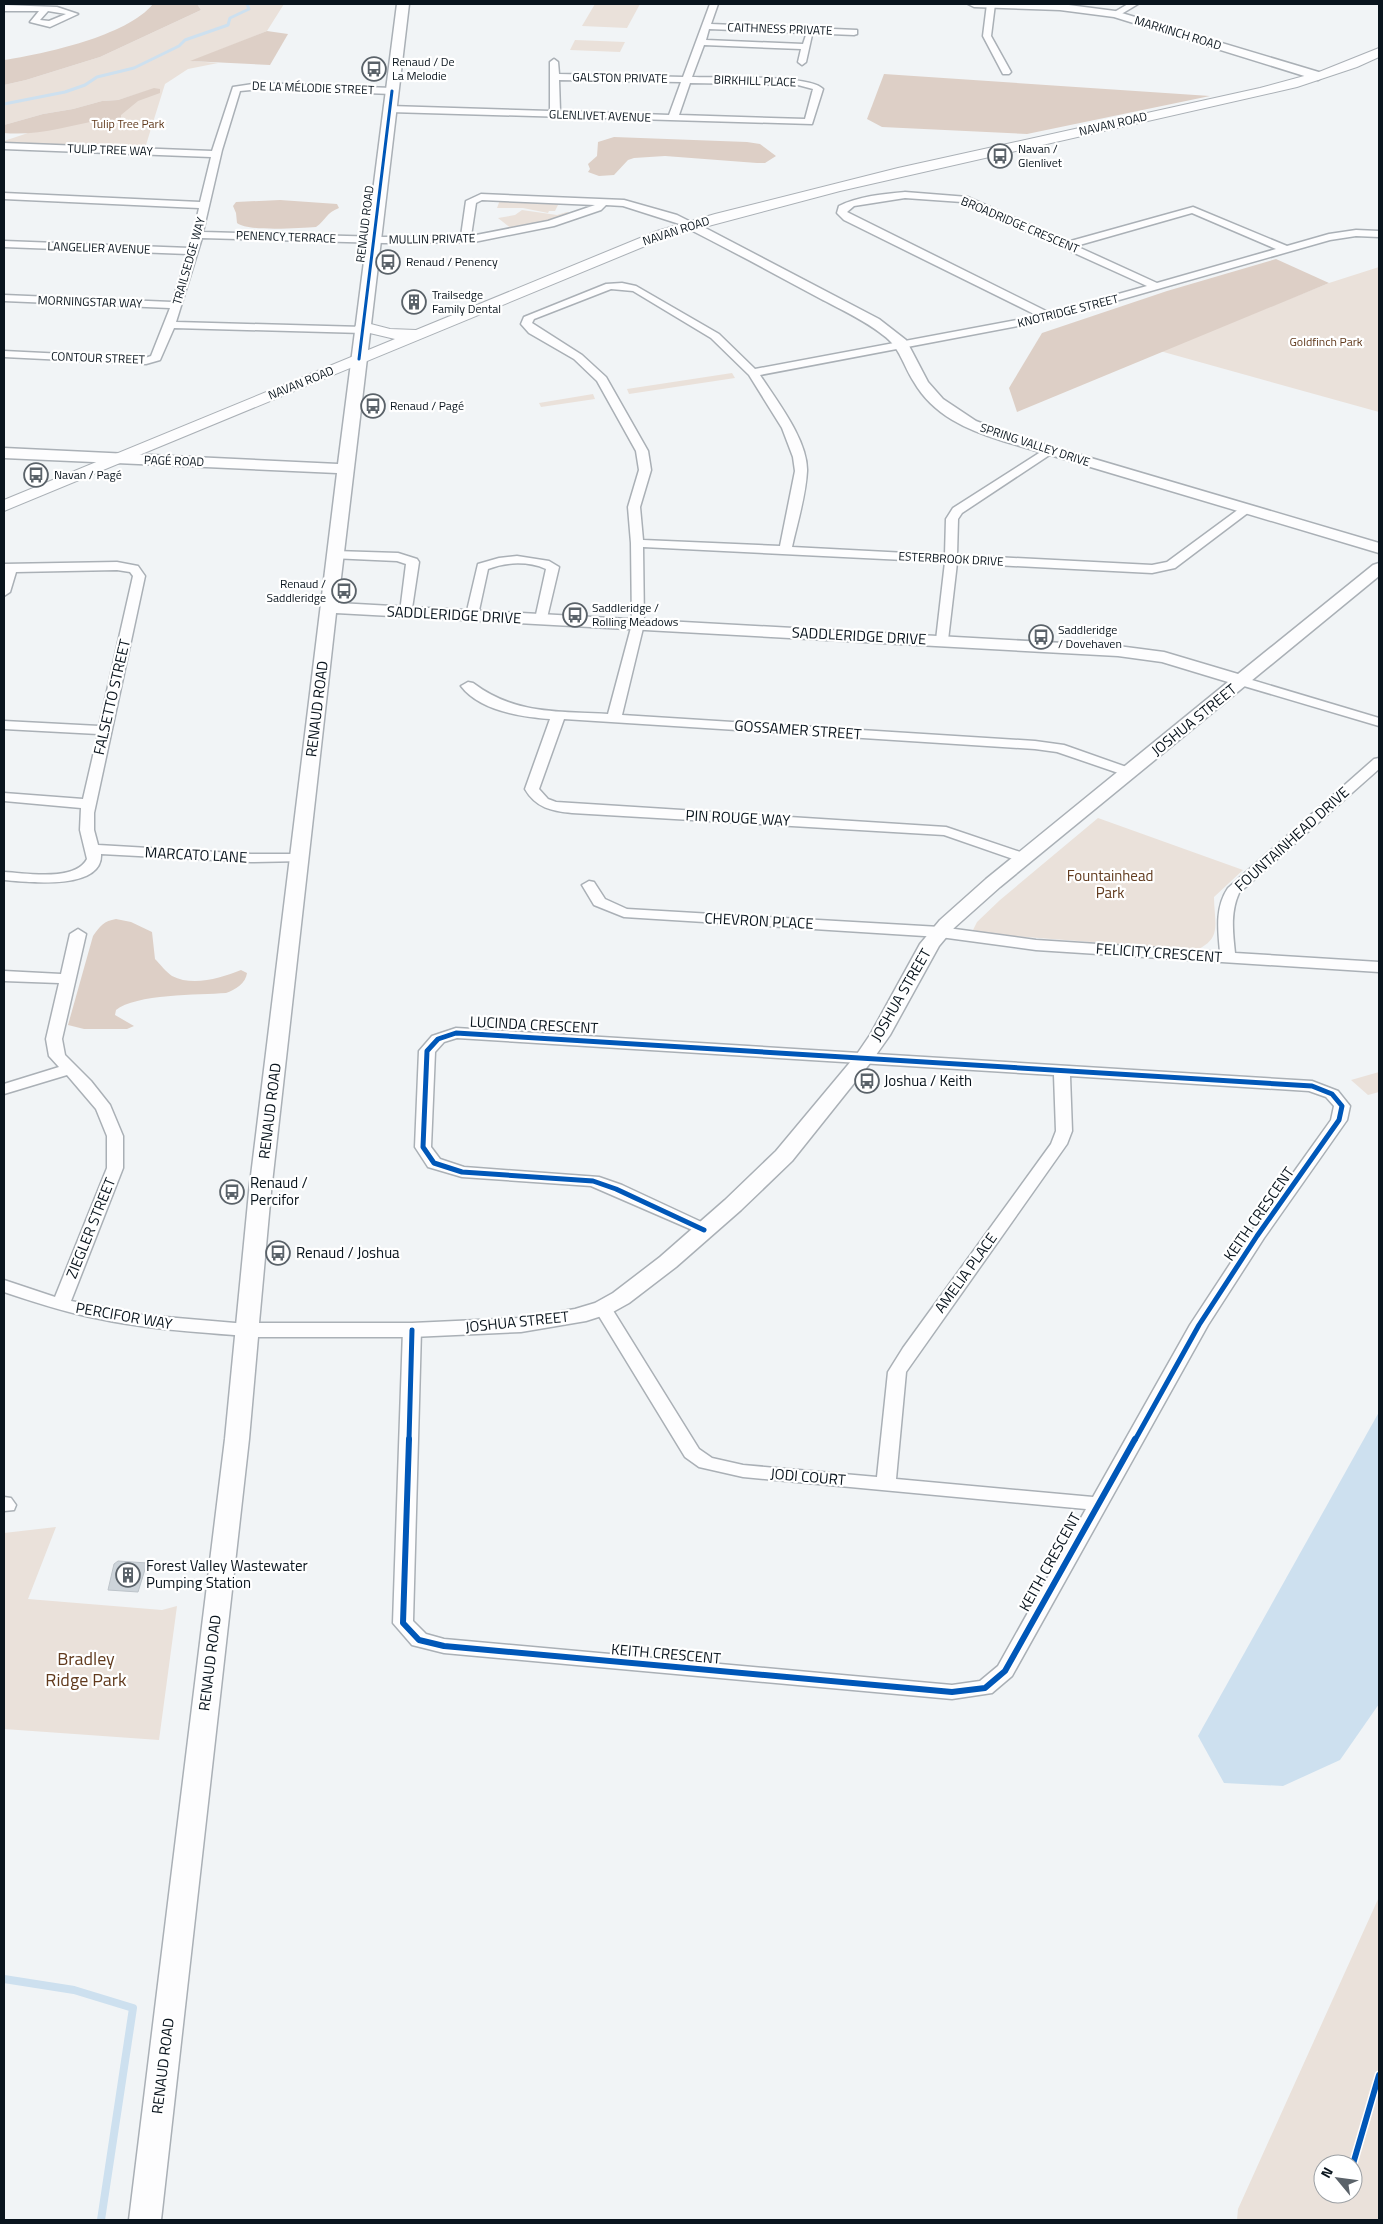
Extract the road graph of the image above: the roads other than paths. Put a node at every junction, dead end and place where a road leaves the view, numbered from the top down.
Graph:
1 (403, 4) edge
2 (714, 4) edge
3 (974, 4) edge
4 (991, 4) edge
5 (1134, 4) edge
6 (4, 8) edge
7 (45, 10) dead end
8 (1115, 14) junction
9 (705, 26) junction
10 (810, 30) junction
11 (854, 32) dead end
12 (699, 42) junction
13 (806, 47) junction
14 (1379, 52) edge
15 (554, 62) dead end
16 (802, 62) dead end
17 (1006, 72) dead end
18 (1318, 76) junction
19 (554, 78) junction
20 (686, 79) junction
21 (392, 91) junction
22 (390, 108) junction
23 (555, 114) junction
24 (673, 118) junction
25 (809, 122) joint
26 (4, 146) edge
27 (216, 154) junction
28 (4, 196) edge
29 (604, 202) junction
30 (205, 205) junction
31 (692, 225) junction
32 (1379, 234) edge
33 (198, 235) junction
34 (373, 240) junction
35 (466, 240) junction
36 (4, 244) edge
37 (1067, 245) junction
38 (1285, 249) junction
39 (193, 251) junction
40 (1158, 287) junction
41 (4, 298) edge
42 (176, 305) junction
43 (1049, 317) junction
44 (170, 325) junction
45 (363, 329) junction
46 (420, 334) junction
47 (904, 345) junction
48 (4, 354) edge
49 (359, 360) junction
50 (752, 373) junction
51 (1050, 450) junction
52 (4, 453) edge
53 (116, 459) junction
54 (345, 469) junction
55 (4, 506) edge
56 (1247, 509) junction
57 (637, 542) junction
58 (1379, 548) edge
59 (785, 551) junction
60 (335, 555) junction
61 (951, 560) junction
62 (8, 568) edge
63 (1379, 568) edge
64 (4, 592) edge
65 (329, 608) junction
66 (406, 612) junction
67 (472, 616) junction
68 (542, 619) junction
69 (638, 624) junction
70 (942, 640) junction
71 (1242, 681) junction
72 (468, 686) dead end
73 (558, 716) junction
74 (614, 719) junction
75 (1379, 722) edge
76 (4, 724) edge
77 (104, 730) junction
78 (1379, 762) edge
79 (1130, 773) junction
80 (4, 797) edge
81 (89, 804) junction
82 (93, 849) junction
83 (299, 858) junction
84 (1024, 858) junction
85 (4, 876) edge
86 (589, 885) dead end
87 (940, 932) junction
88 (78, 934) dead end
89 (1228, 957) junction
90 (1379, 967) edge
91 (4, 976) edge
92 (67, 979) junction
93 (864, 1058) junction
94 (71, 1070) junction
95 (1062, 1071) junction
96 (4, 1089) edge
97 (704, 1230) junction
98 (4, 1286) edge
99 (61, 1304) junction
100 (603, 1308) junction
101 (247, 1330) junction
102 (412, 1330) junction
103 (886, 1483) junction
104 (1096, 1504) junction
105 (145, 2220) edge

1 - 21 street, RENAUD ROAD
2 - 9 street
3 - 4 street, MARKINCH ROAD
4 - 8 street, MARKINCH ROAD
4 - 17 street
5 - 8 street
6 - 7 street
8 - 18 street, MARKINCH ROAD
9 - 10 street, CAITHNESS PRIVATE
9 - 12 street
10 - 11 street, CAITHNESS PRIVATE
10 - 13 street
12 - 13 street
12 - 20 street
13 - 16 street
14 - 18 main road, NAVAN ROAD
15 - 19 street, GALSTON PRIVATE
18 - 31 main road, NAVAN ROAD
19 - 20 street, GALSTON PRIVATE
19 - 23 street, GALSTON PRIVATE
20 - 24 street
20 - 25 street, BIRKHILL PLACE
21 - 22 street, RENAUD ROAD
21 - 27 street, DE LA MÉLODIE STREET
22 - 23 street, GLENLIVET AVENUE
22 - 34 street, RENAUD ROAD
23 - 24 street, GLENLIVET AVENUE
24 - 25 street, GLENLIVET AVENUE
26 - 27 street, TULIP TREE WAY
27 - 30 street, DE LA MÉLODIE STREET
28 - 30 street, TRAILSEDGE WAY
29 - 31 street
29 - 35 street, MULLIN PRIVATE
29 - 35 street
30 - 33 street, TRAILSEDGE WAY
31 - 46 main road, NAVAN ROAD
31 - 47 street, SPRING VALLEY DRIVE
32 - 38 street, KNOTRIDGE STREET
33 - 34 street, PENENCY TERRACE
33 - 39 street, TRAILSEDGE WAY
34 - 35 street, MULLIN PRIVATE
34 - 45 street, RENAUD ROAD
36 - 39 street, LANGELIER AVENUE
37 - 38 street
37 - 40 street, BROADRIDGE CRESCENT
37 - 43 street, BROADRIDGE CRESCENT
38 - 40 street, KNOTRIDGE STREET
39 - 42 street, TRAILSEDGE WAY
40 - 43 street, KNOTRIDGE STREET
41 - 42 street, MORNINGSTAR WAY
42 - 44 street, TRAILSEDGE WAY
43 - 47 street, KNOTRIDGE STREET
44 - 45 street, TRAILSEDGE WAY
44 - 48 street, CONTOUR STREET
45 - 46 main road
45 - 49 street, RENAUD ROAD
46 - 49 main road, NAVAN ROAD
47 - 50 street, KNOTRIDGE STREET
47 - 51 street, SPRING VALLEY DRIVE
49 - 53 main road, NAVAN ROAD
49 - 54 street, RENAUD ROAD
50 - 57 street
50 - 59 street
51 - 56 street, SPRING VALLEY DRIVE
51 - 61 street
52 - 53 street, PAGÉ ROAD
53 - 54 street, PAGÉ ROAD
53 - 55 main road, NAVAN ROAD
54 - 60 street, RENAUD ROAD
56 - 58 street, SPRING VALLEY DRIVE
56 - 61 street, ESTERBROOK DRIVE
57 - 59 street, ESTERBROOK DRIVE
57 - 69 street
59 - 61 street, ESTERBROOK DRIVE
60 - 65 street, RENAUD ROAD
60 - 66 street
61 - 70 street
62 - 64 street
62 - 77 street, FALSETTO STREET
63 - 71 street, JOSHUA STREET
65 - 66 street, SADDLERIDGE DRIVE
65 - 83 street, RENAUD ROAD
66 - 67 street, SADDLERIDGE DRIVE
67 - 68 street, SADDLERIDGE DRIVE
67 - 68 street
68 - 69 street, SADDLERIDGE DRIVE
69 - 70 street, SADDLERIDGE DRIVE
69 - 74 street
70 - 71 street, SADDLERIDGE DRIVE
71 - 75 street, SADDLERIDGE DRIVE
71 - 79 street, JOSHUA STREET
72 - 73 street, GOSSAMER STREET
73 - 74 street, GOSSAMER STREET
73 - 84 street, PIN ROUGE WAY
74 - 79 street, GOSSAMER STREET
76 - 77 street
77 - 81 street, FALSETTO STREET
78 - 89 street, FOUNTAINHEAD DRIVE
79 - 84 street, JOSHUA STREET
80 - 81 street
81 - 82 street, FALSETTO STREET
82 - 83 street, MARCATO LANE
82 - 85 street
83 - 101 street, RENAUD ROAD
84 - 87 street, JOSHUA STREET
86 - 87 street, CHEVRON PLACE
87 - 89 street, FELICITY CRESCENT
87 - 93 street, JOSHUA STREET
88 - 92 street, ZIEGLER STREET
89 - 90 street, FELICITY CRESCENT
91 - 92 street
92 - 94 street, ZIEGLER STREET
93 - 95 street, KEITH CRESCENT
93 - 97 street, JOSHUA STREET
93 - 97 street, LUCINDA CRESCENT
94 - 96 street
94 - 99 street, ZIEGLER STREET
95 - 103 street, AMELIA PLACE
95 - 104 street, KEITH CRESCENT
97 - 100 street, JOSHUA STREET
98 - 99 street, PERCIFOR WAY
99 - 101 street, PERCIFOR WAY
100 - 102 street, JOSHUA STREET
100 - 103 street, JODI COURT
101 - 102 street, JOSHUA STREET
101 - 105 street, RENAUD ROAD
102 - 104 street, KEITH CRESCENT
103 - 104 street, JODI COURT

